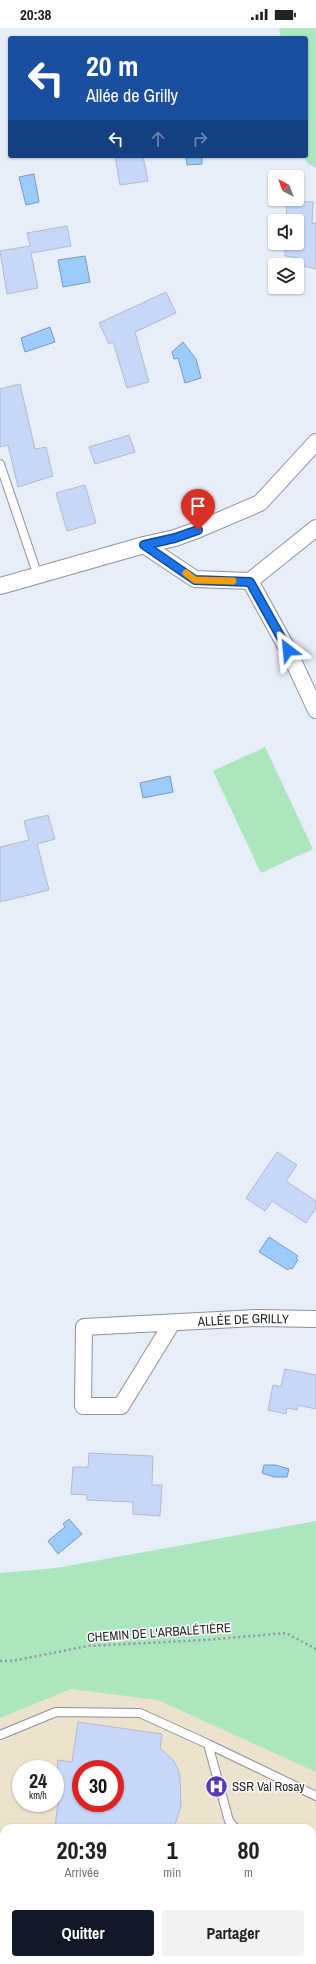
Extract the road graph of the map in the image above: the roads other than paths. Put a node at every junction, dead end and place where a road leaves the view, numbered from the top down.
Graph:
1 (316, 442) edge
2 (0, 464) edge
3 (316, 528) edge
4 (144, 545) junction
5 (38, 576) junction
6 (250, 582) junction
7 (0, 586) edge
8 (316, 710) edge
9 (316, 1319) edge
10 (172, 1323) junction
11 (0, 1735) edge
12 (208, 1744) junction
13 (316, 1796) edge
14 (232, 1824) edge

1 - 4 street
2 - 5 lane
3 - 6 street
4 - 5 street
4 - 6 street
5 - 7 street
6 - 8 street
9 - 10 street, ALLÉE DE GRILLY
10 - 10 street, ALLÉE DE GRILLY
11 - 12 lane
12 - 13 lane
12 - 14 lane

